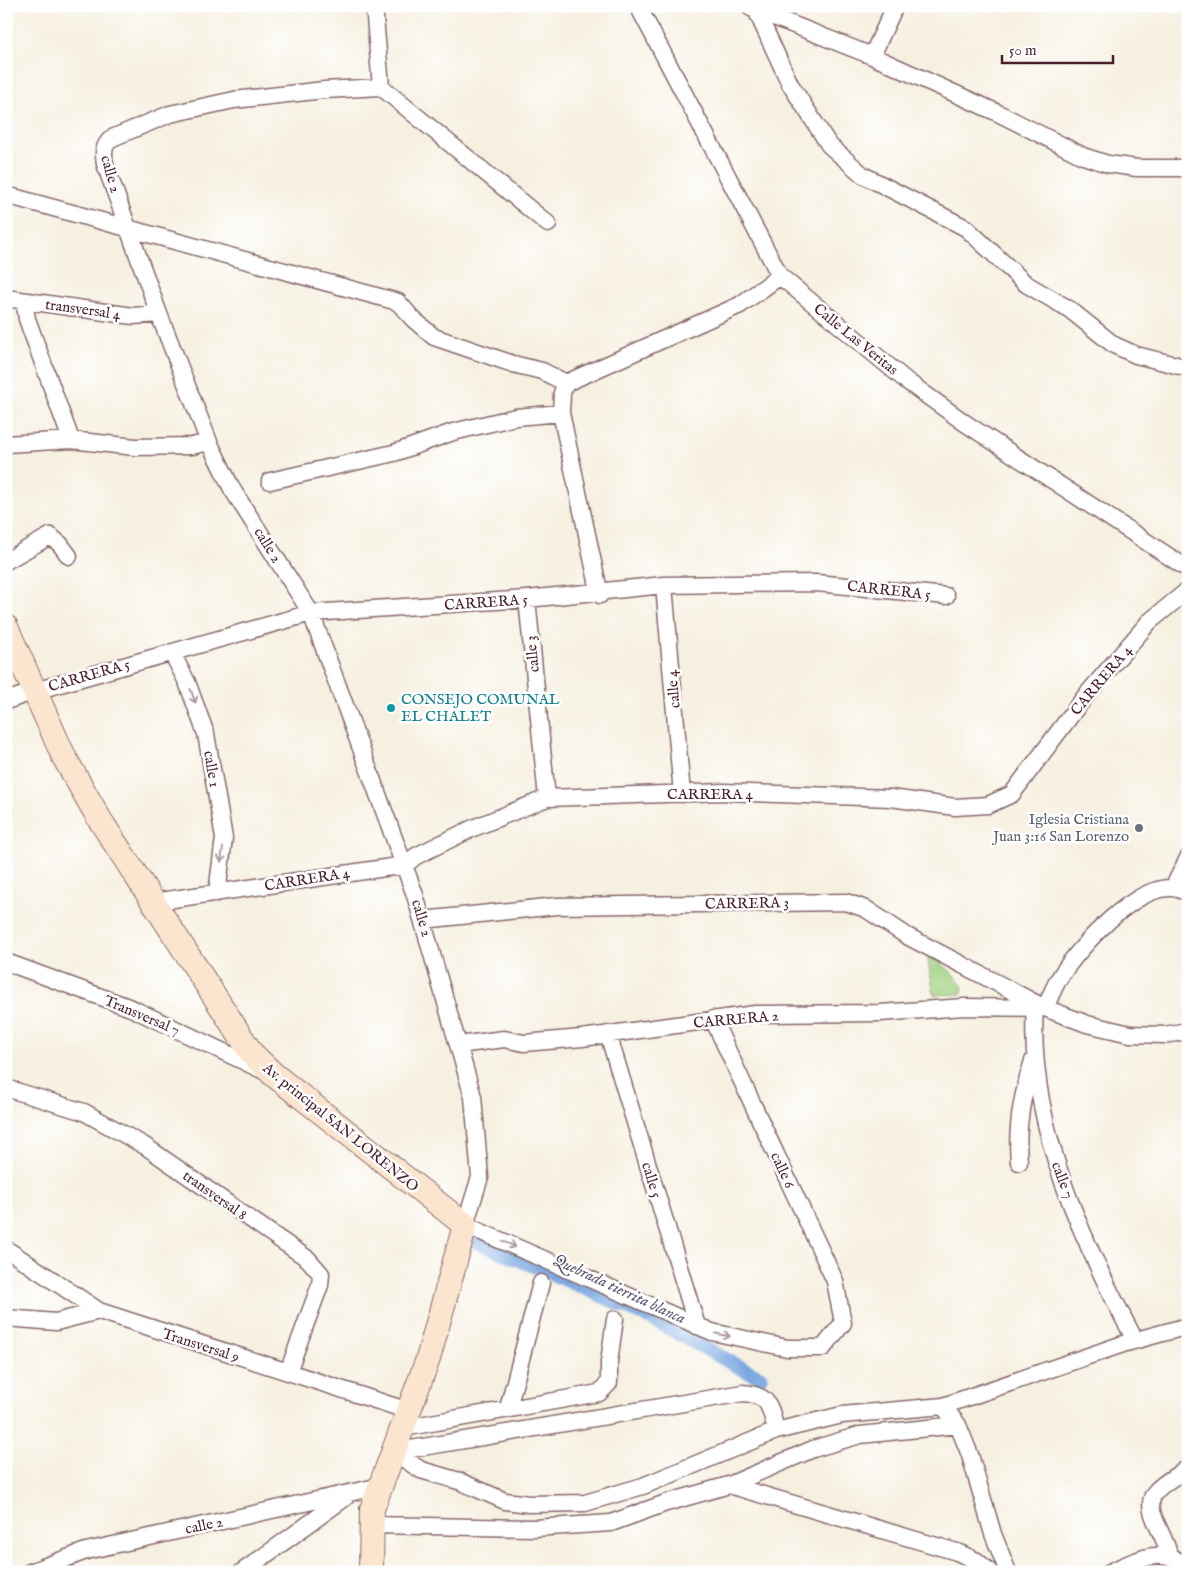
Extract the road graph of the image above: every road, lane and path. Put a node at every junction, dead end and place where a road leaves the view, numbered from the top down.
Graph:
1 (374, 6) edge
2 (638, 6) edge
3 (895, 6) edge
4 (751, 8) edge
5 (872, 56) junction
6 (381, 87) junction
7 (1188, 168) edge
8 (6, 195) edge
9 (548, 224) dead end
10 (780, 276) junction
11 (6, 298) edge
12 (24, 301) junction
13 (159, 314) junction
14 (1188, 368) edge
15 (566, 383) junction
16 (561, 413) junction
17 (71, 440) junction
18 (209, 442) junction
19 (6, 444) edge
20 (270, 480) dead end
21 (69, 556) dead end
22 (6, 561) edge
23 (1188, 569) edge
24 (664, 586) junction
25 (1188, 590) edge
26 (600, 596) dead end
27 (946, 596) dead end
28 (527, 600) junction
29 (311, 613) junction
30 (6, 627) edge
31 (172, 652) junction
32 (35, 691) junction
33 (6, 701) edge
34 (682, 794) junction
35 (547, 798) junction
36 (1188, 858) edge
37 (405, 866) junction
38 (1180, 890) edge
39 (217, 893) junction
40 (153, 902) junction
41 (423, 920) junction
42 (6, 962) edge
43 (1040, 1008) junction
44 (713, 1020) junction
45 (1188, 1031) edge
46 (608, 1034) junction
47 (459, 1045) junction
48 (1034, 1056) junction
49 (274, 1075) junction
50 (6, 1088) edge
51 (1020, 1162) dead end
52 (465, 1225) junction
53 (6, 1249) edge
54 (541, 1283) dead end
55 (99, 1312) junction
56 (6, 1318) edge
57 (615, 1319) dead end
58 (697, 1326) junction
59 (1188, 1326) edge
60 (1130, 1342) junction
61 (288, 1372) junction
62 (943, 1406) junction
63 (508, 1408) junction
64 (406, 1419) junction
65 (958, 1425) junction
66 (776, 1431) junction
67 (393, 1452) junction
68 (1188, 1468) edge
69 (381, 1486) junction
70 (729, 1486) junction
71 (353, 1492) junction
72 (372, 1525) junction
73 (1170, 1556) junction
74 (1188, 1569) edge
75 (30, 1572) edge
76 (242, 1572) edge
77 (371, 1572) edge
78 (990, 1572) edge
79 (1008, 1572) edge
80 (1110, 1572) edge

1 - 6 street
2 - 10 street, Calle Las Veritas
3 - 5 street
4 - 5 street
4 - 14 street
5 - 7 street
6 - 9 street
6 - 13 street, calle 2
8 - 15 street
10 - 15 street
10 - 23 street, Calle Las Veritas
11 - 12 street, transversal 4
12 - 13 street, transversal 4
12 - 17 street
13 - 18 street, calle 2
15 - 16 street
16 - 20 street
16 - 26 street
17 - 18 street
17 - 19 street
18 - 29 street, calle 2
21 - 22 street
24 - 27 street, CARRERA 5
24 - 28 street, CARRERA 5
24 - 34 street, calle 4
25 - 34 street, CARRERA 4
28 - 29 street, CARRERA 5
28 - 35 street, calle 3
29 - 31 street, CARRERA 5
29 - 37 street, calle 2
30 - 32 main road, Av. principal SAN LORENZO
31 - 32 street, CARRERA 5
31 -> 39 street, calle 1
32 - 33 street, CARRERA 5
32 - 40 main road, Av. principal SAN LORENZO
34 - 35 street, CARRERA 4
35 - 37 street, CARRERA 4
36 - 38 street
37 - 39 street, CARRERA 4
37 - 41 street, calle 2
38 - 43 street
39 - 40 street, CARRERA 4
40 - 49 main road, Av. principal SAN LORENZO
41 - 43 street, CARRERA 3
41 - 47 street, calle 2
42 - 49 street, Transversal 7
43 - 44 street, CARRERA 2
43 - 45 street, CARRERA 2
43 - 48 street, calle 7
44 - 46 street, CARRERA 2
58 -> 44 street, calle 6
46 - 47 street, CARRERA 2
46 - 58 street, calle 5
47 - 52 street, calle 2
48 - 51 street
48 - 60 street, calle 7
49 - 52 main road, Av. principal SAN LORENZO
50 - 61 street, transversal 8
52 -> 58 street
52 - 64 main road
53 - 55 street, Transversal 9
54 - 63 street
55 - 56 street
55 - 61 street, Transversal 9
57 - 63 street
59 - 60 street
60 - 62 street
61 - 64 street, Transversal 9
62 - 65 street
62 - 66 street
63 - 64 street
64 - 67 main road
65 - 70 street
65 - 79 street
66 - 67 street
66 - 67 street
67 - 69 main road
68 - 73 street
69 - 71 street, calle 2
69 - 72 main road
70 - 72 street
70 - 78 street
71 - 75 street, calle 2
71 - 76 street
72 - 77 main road
73 - 74 street
73 - 80 street

